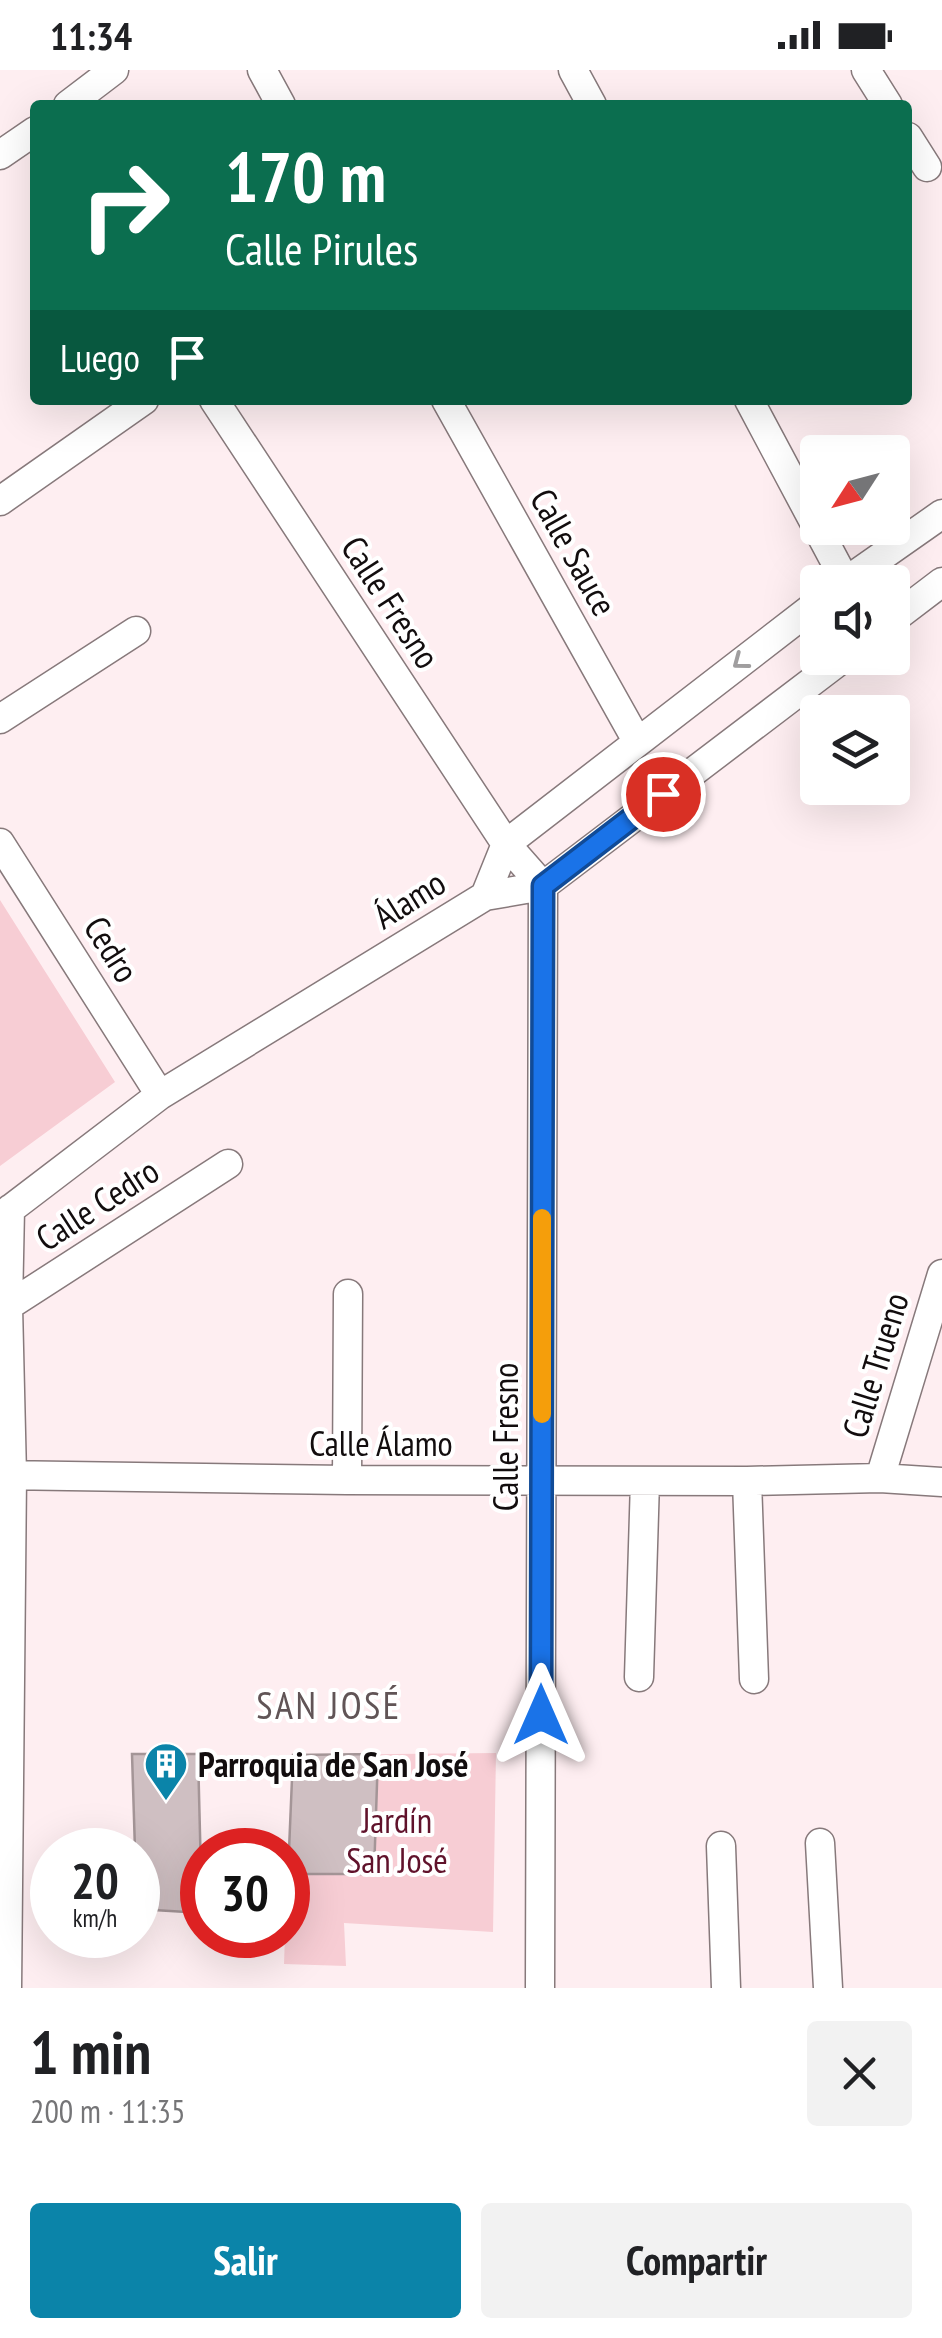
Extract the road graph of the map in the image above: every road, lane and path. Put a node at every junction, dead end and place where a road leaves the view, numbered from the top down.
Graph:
1 (114, 70) edge
2 (262, 70) edge
3 (573, 70) edge
4 (866, 70) edge
5 (75, 100) edge
6 (278, 100) edge
7 (589, 100) edge
8 (885, 100) edge
9 (30, 134) edge
10 (912, 143) edge
11 (0, 155) edge
12 (926, 167) dead end
13 (137, 405) edge
14 (217, 405) edge
15 (449, 405) edge
16 (752, 405) edge
17 (0, 500) edge
18 (942, 514) edge
19 (837, 565) edge
20 (870, 565) edge
21 (942, 582) edge
22 (910, 606) edge
23 (800, 617) edge
24 (136, 631) dead end
25 (821, 675) edge
26 (0, 719) edge
27 (637, 741) junction
28 (0, 844) edge
29 (506, 844) junction
30 (543, 886) junction
31 (485, 896) junction
32 (160, 1096) junction
33 (228, 1164) dead end
34 (5, 1213) edge
35 (942, 1274) edge
36 (348, 1294) dead end
37 (8, 1306) junction
38 (6, 1475) edge
39 (880, 1478) junction
40 (347, 1480) junction
41 (542, 1481) junction
42 (644, 1481) junction
43 (747, 1481) junction
44 (942, 1482) edge
45 (639, 1677) dead end
46 (754, 1678) dead end
47 (820, 1843) dead end
48 (721, 1846) dead end
49 (8, 1988) edge
50 (540, 1988) edge
51 (726, 1988) edge
52 (828, 1988) edge

1 - 5 street
2 - 6 street
3 - 7 street
4 - 8 street
9 - 11 street
10 - 12 street
13 - 17 street
14 - 29 street, Calle Fresno
15 - 27 street, Calle Sauce
16 - 19 street
18 - 20 street
21 - 22 street
23 -> 27 street, Álamo
24 - 26 street
25 - 30 street
27 - 29 street, Álamo
28 - 32 street, Cedro
29 - 30 street, Calle Fresno
29 - 31 street, Álamo
30 - 31 street
30 - 41 street, Calle Fresno
31 - 32 street, Álamo
32 - 34 street, Álamo
33 - 37 street, Calle Cedro
34 - 37 street, Calle Cedro
35 - 39 street, Calle Trueno
36 - 40 street
37 - 38 street, Calle Cedro
38 - 40 street, Calle Álamo
38 - 49 street, Calle Cedro
39 - 43 street, Calle Álamo
39 - 44 street, Calle Álamo
40 - 41 street, Calle Álamo
41 - 42 street, Calle Álamo
41 - 50 street, Calle Fresno
42 - 43 street, Calle Álamo
42 - 45 street
43 - 46 street
47 - 52 street
48 - 51 street

